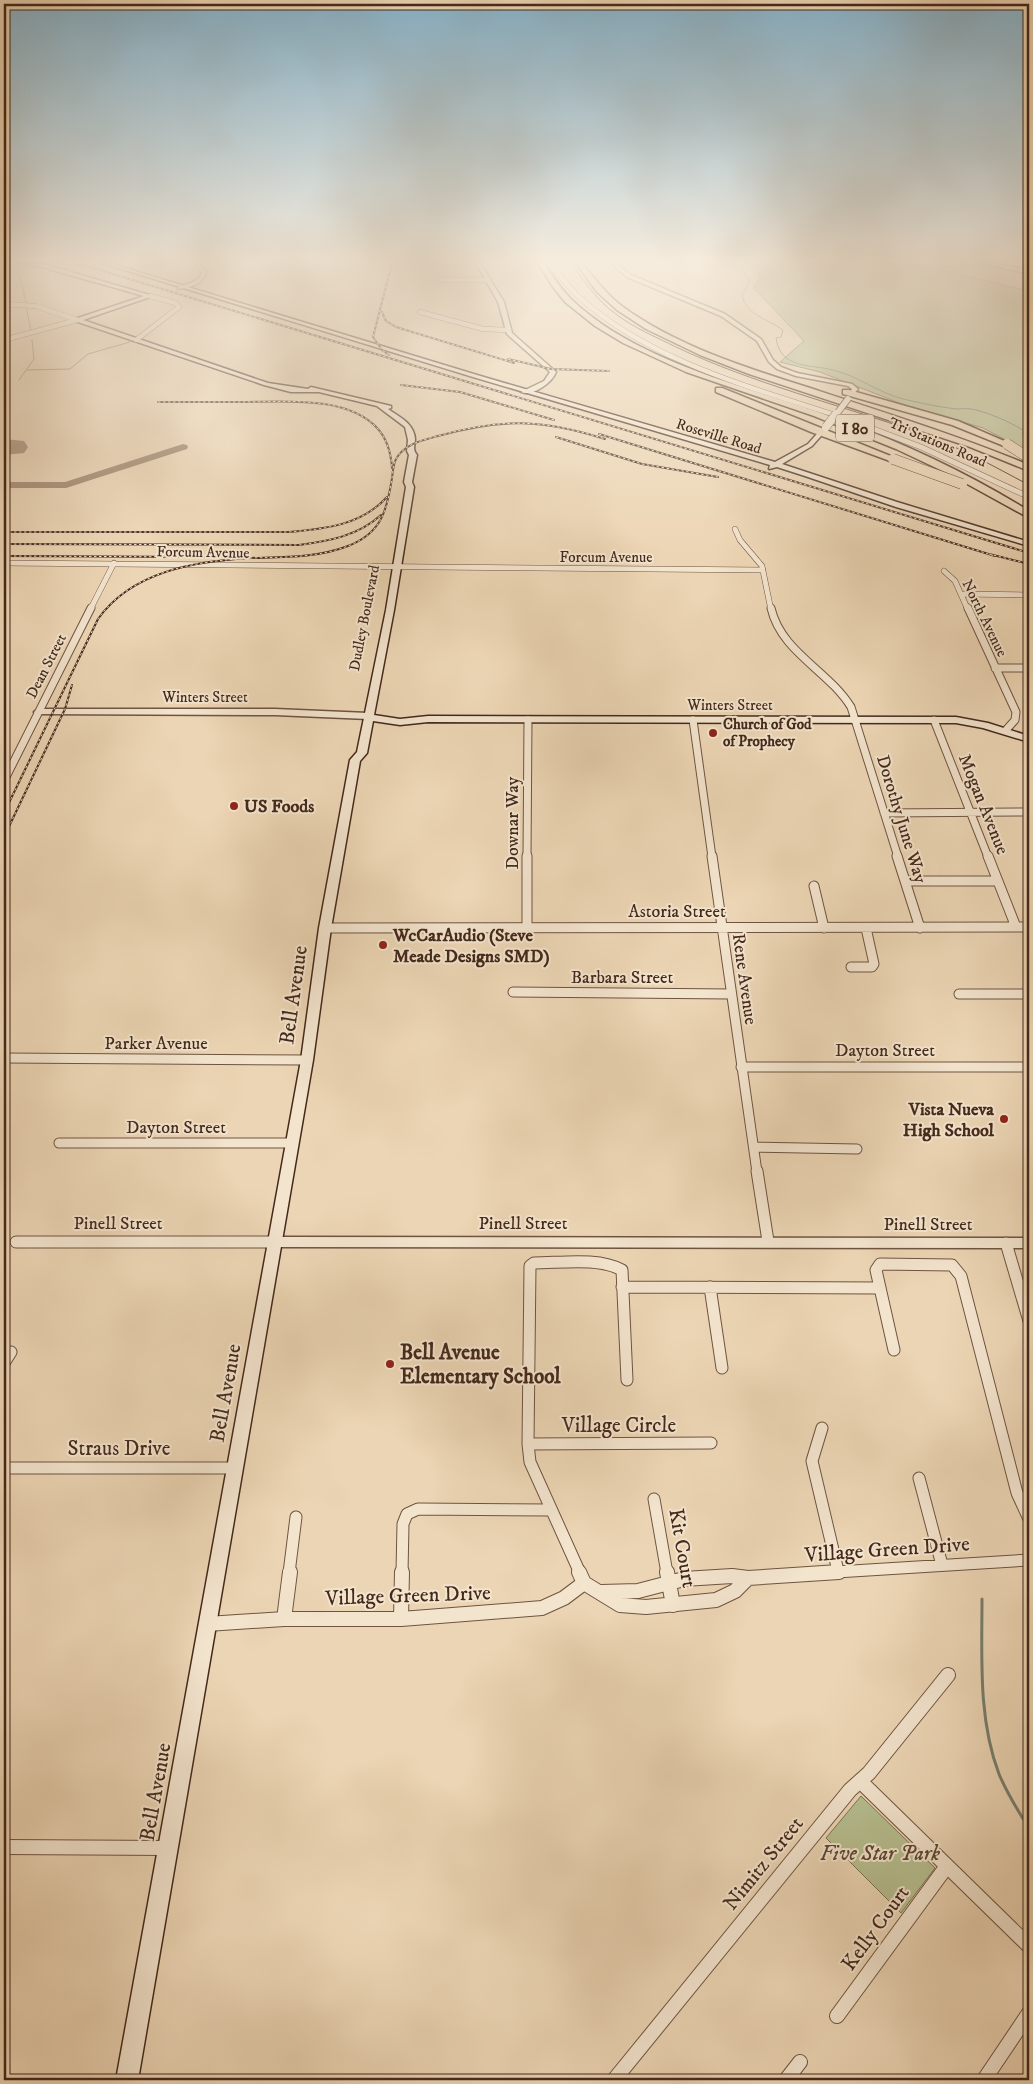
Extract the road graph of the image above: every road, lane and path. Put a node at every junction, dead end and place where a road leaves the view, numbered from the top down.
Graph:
1 (196, 360) edge
2 (424, 360) edge
3 (541, 360) edge
4 (658, 360) edge
5 (671, 360) edge
6 (684, 360) edge
7 (720, 360) edge
8 (731, 360) edge
9 (770, 360) edge
10 (675, 369) junction
11 (527, 391) junction
12 (850, 396) junction
13 (863, 409) junction
14 (824, 430) junction
15 (1029, 458) edge
16 (774, 465) junction
17 (1029, 468) edge
18 (1029, 497) edge
19 (998, 506) dead end
20 (1029, 515) edge
21 (1029, 519) edge
22 (735, 529) dead end
23 (1029, 544) edge
24 (4, 563) edge
25 (114, 563) junction
26 (396, 566) junction
27 (763, 570) junction
28 (944, 571) dead end
29 (961, 594) junction
30 (1029, 594) edge
31 (995, 668) junction
32 (1029, 668) edge
33 (38, 712) junction
34 (367, 716) junction
35 (528, 720) junction
36 (693, 720) junction
37 (855, 720) junction
38 (934, 720) junction
39 (1006, 730) junction
40 (1029, 739) edge
41 (4, 782) edge
42 (971, 812) junction
43 (1029, 812) edge
44 (884, 813) junction
45 (906, 881) junction
46 (998, 881) junction
47 (814, 886) dead end
48 (526, 927) junction
49 (722, 927) junction
50 (1016, 927) junction
51 (1029, 927) edge
52 (325, 928) junction
53 (824, 928) junction
54 (866, 928) junction
55 (920, 928) junction
56 (851, 967) dead end
57 (512, 992) dead end
58 (731, 994) junction
59 (959, 994) dead end
60 (1029, 994) edge
61 (4, 1058) edge
62 (307, 1060) junction
63 (741, 1067) junction
64 (1029, 1067) edge
65 (60, 1143) dead end
66 (292, 1143) junction
67 (754, 1146) junction
68 (857, 1148) dead end
69 (768, 1241) junction
70 (16, 1242) dead end
71 (274, 1242) junction
72 (1006, 1243) junction
73 (1029, 1243) edge
74 (622, 1287) junction
75 (710, 1288) junction
76 (879, 1288) junction
77 (1029, 1321) edge
78 (894, 1350) dead end
79 (11, 1352) dead end
80 (4, 1363) edge
81 (722, 1368) dead end
82 (626, 1380) dead end
83 (822, 1428) dead end
84 (711, 1443) dead end
85 (528, 1444) junction
86 (4, 1468) edge
87 (234, 1468) junction
88 (919, 1478) dead end
89 (654, 1498) dead end
90 (550, 1510) junction
91 (296, 1517) dead end
92 (1029, 1519) edge
93 (1029, 1560) edge
94 (942, 1565) junction
95 (838, 1571) junction
96 (748, 1578) junction
97 (668, 1582) junction
98 (584, 1583) junction
99 (601, 1592) junction
100 (673, 1605) junction
101 (284, 1619) junction
102 (401, 1619) junction
103 (207, 1624) junction
104 (948, 1675) dead end
105 (860, 1781) junction
106 (4, 1847) edge
107 (168, 1848) junction
108 (947, 1866) junction
109 (1029, 1946) edge
110 (1029, 2013) edge
111 (837, 2016) dead end
112 (800, 2062) dead end
113 (127, 2080) edge
114 (614, 2080) edge
115 (786, 2080) edge
116 (984, 2080) edge

1 - 26 main road, Dudley Boulevard
2 - 11 main road, Roseville Road
3 - 11 street
4 - 10 highway
5 - 20 highway, I 80
6 - 18 street, Tri Stations Road
7 - 13 highway, I 80
8 - 12 highway
9 - 12 street
10 - 14 highway
10 - 19 highway
11 - 16 main road, Roseville Road
12 - 14 main road, bridge
12 - 15 highway, bridge
13 - 15 highway
13 - 17 highway, I 80
14 - 16 main road
14 - 21 highway, bridge
16 - 23 main road, Roseville Road
22 - 27 street
24 - 25 street, Forcum Avenue
25 - 26 street, Forcum Avenue
25 - 33 street, Dean Street
26 - 27 street, Forcum Avenue
26 - 34 main road, Dudley Boulevard
27 - 37 street
28 - 29 street, North Avenue
29 - 30 street
29 - 31 street, North Avenue
31 - 32 street
31 - 39 street, North Avenue
33 - 34 street, Winters Street
33 - 41 street, Dean Street
34 - 35 main road, Winters Street
34 - 52 main road, Bell Avenue
35 - 36 main road, Winters Street
35 - 48 street, Downar Way
36 - 37 main road, Winters Street
36 - 49 street, Rene Avenue
37 - 38 main road, Winters Street
37 - 44 street, Dorothy June Way
38 - 39 main road, Winters Street
38 - 42 street, Mogan Avenue
39 - 40 main road, Winters Street
42 - 43 street
42 - 44 street
42 - 46 street, Mogan Avenue
44 - 45 street, Dorothy June Way
45 - 46 street
45 - 55 street, Dorothy June Way
46 - 50 street, Mogan Avenue
47 - 53 street
48 - 49 street, Astoria Street
48 - 52 street, Astoria Street
49 - 53 street, Astoria Street
49 - 58 street, Rene Avenue
50 - 51 street, Astoria Street
50 - 55 street, Astoria Street
52 - 62 main road, Bell Avenue
53 - 54 street, Astoria Street
54 - 55 street, Astoria Street
54 - 56 street
57 - 58 street, Barbara Street
58 - 63 street, Rene Avenue
59 - 60 street
61 - 62 street, Parker Avenue
62 - 66 main road, Bell Avenue
63 - 64 street, Dayton Street
63 - 67 street, Rene Avenue
65 - 66 street, Dayton Street
66 - 71 main road, Bell Avenue
67 - 68 street
67 - 69 street, Rene Avenue
69 - 71 street, Pinell Street
69 - 72 street, Pinell Street
70 - 71 street, Pinell Street
71 - 87 main road, Bell Avenue
72 - 73 street, Pinell Street
72 - 77 street
74 - 75 street
74 - 82 street
74 - 85 street
75 - 76 street
75 - 81 street
76 - 78 street
76 - 92 street
79 - 80 street
83 - 95 street
84 - 85 street, Village Circle
85 - 90 street
86 - 87 street, Straus Drive
87 - 103 main road, Bell Avenue
88 - 94 street
89 - 97 street, Kit Court
90 - 98 street
90 - 102 street
91 - 101 street
93 - 94 street, Village Green Drive
94 - 95 street, Village Green Drive
95 - 96 street, Village Green Drive
96 - 97 street, Village Green Drive
96 - 100 street, Village Green Drive
97 - 99 street, Village Green Drive
97 - 100 street, Kit Court
98 - 99 street, Village Green Drive
98 - 102 street, Village Green Drive
99 - 100 street, Village Green Drive
101 - 102 street, Village Green Drive
101 - 103 street, Village Green Drive
103 - 107 main road, Bell Avenue
104 - 105 street, Nimitz Street
105 - 108 street
105 - 114 street, Nimitz Street
106 - 107 street
107 - 113 main road, Bell Avenue
108 - 109 street
108 - 111 street, Kelly Court
110 - 116 street
112 - 115 street

